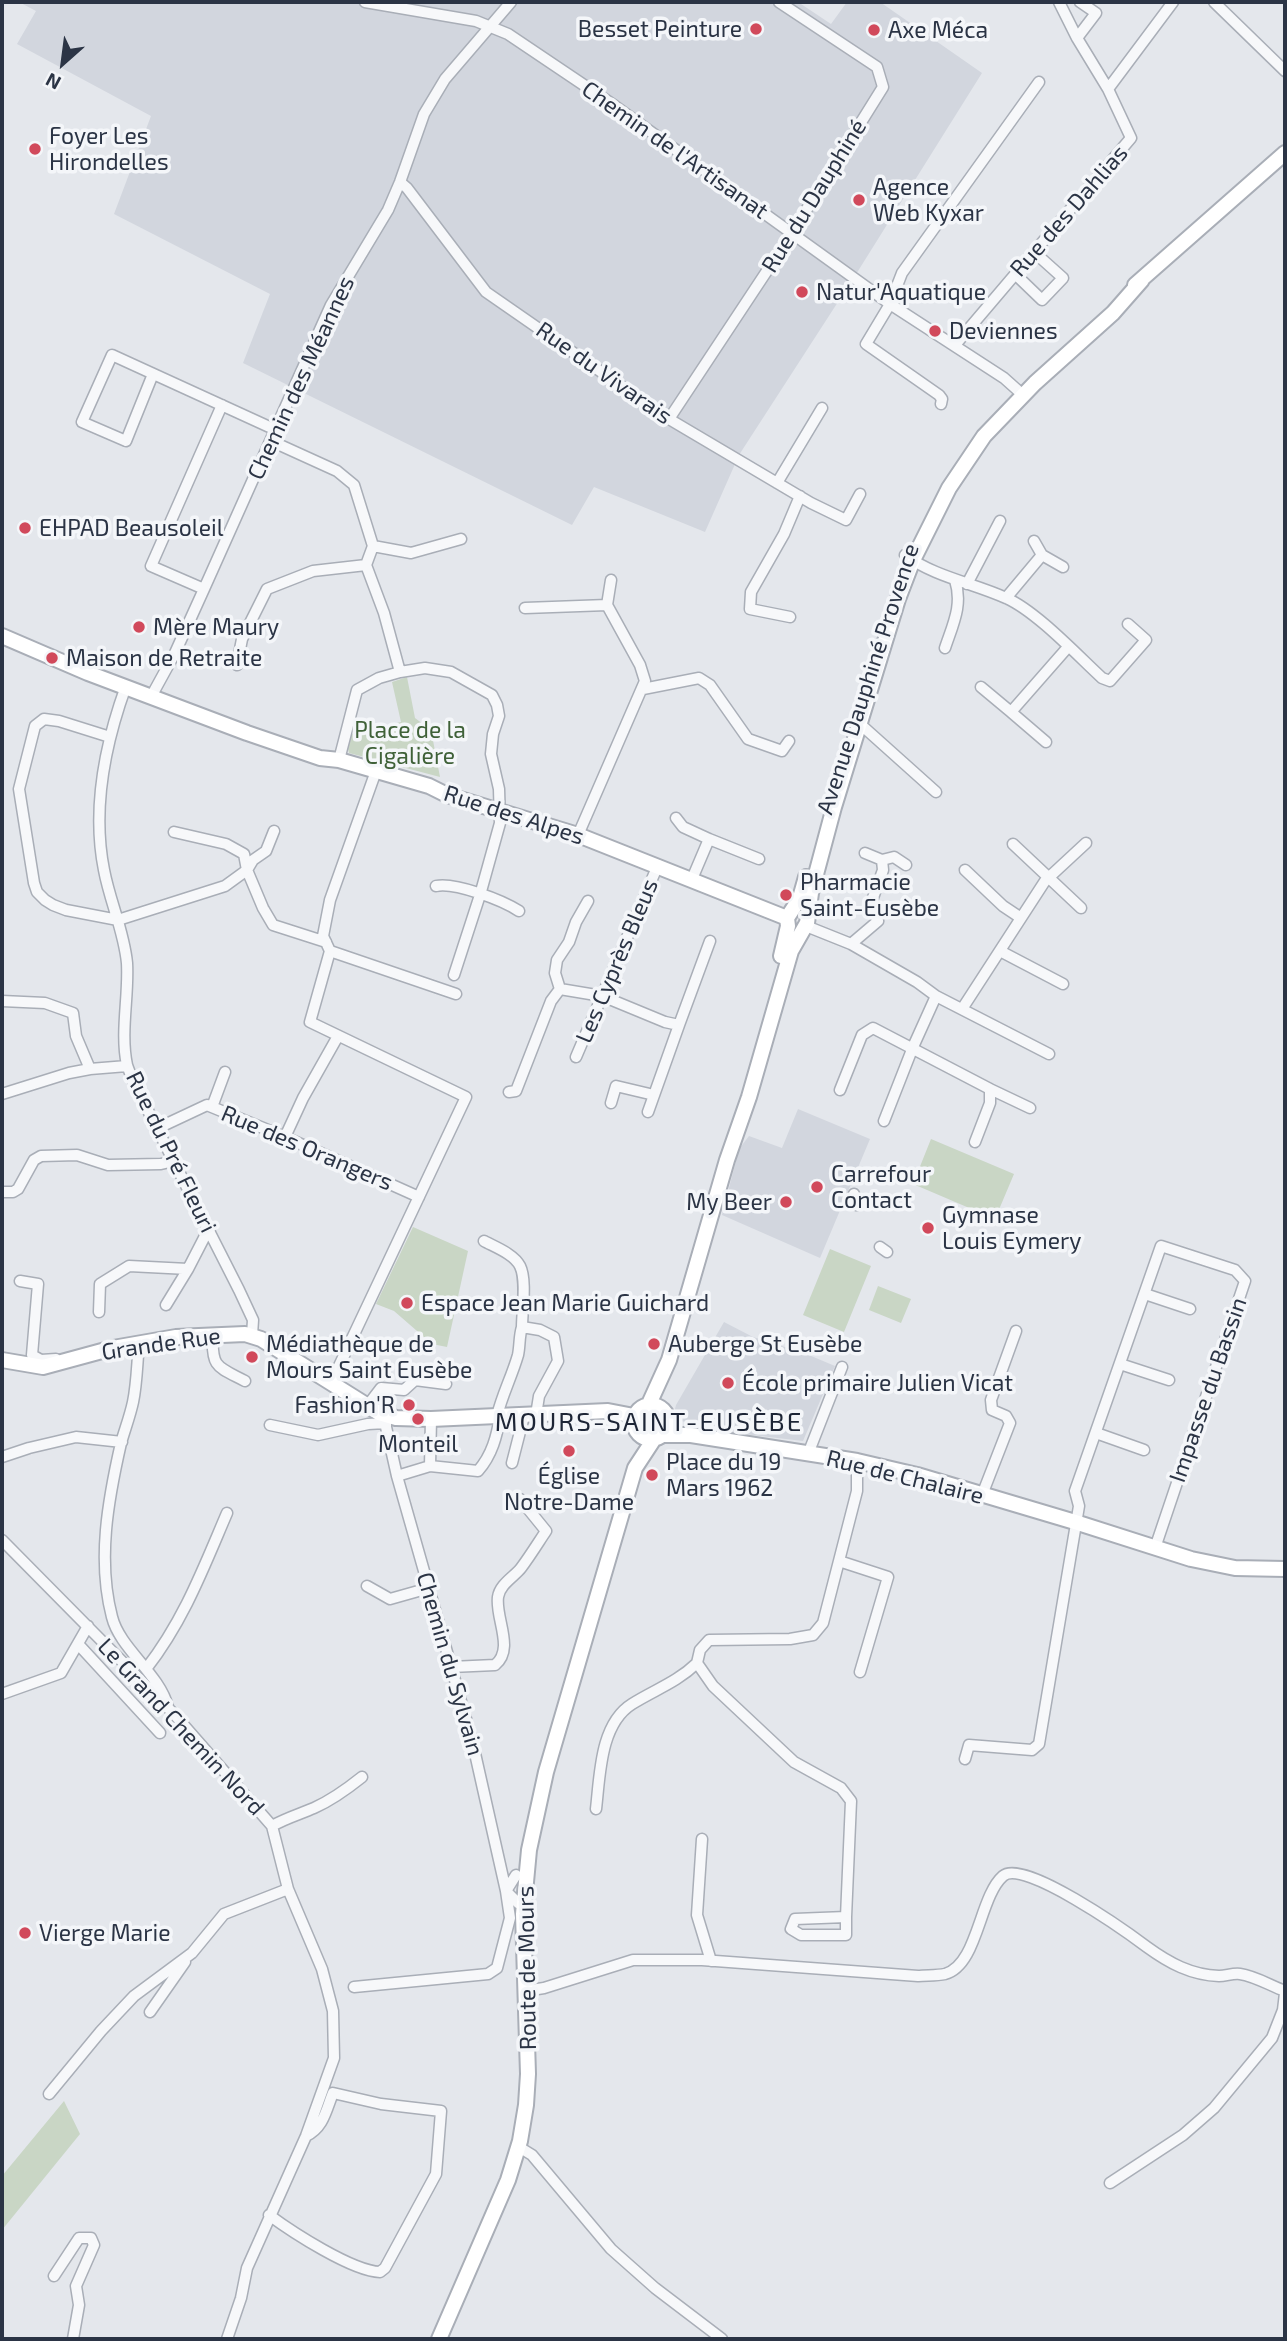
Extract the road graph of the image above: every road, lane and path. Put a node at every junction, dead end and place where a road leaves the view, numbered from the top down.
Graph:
1 (365, 2) edge
2 (512, 2) edge
3 (779, 2) edge
4 (1059, 2) edge
5 (1080, 2) edge
6 (1173, 2) edge
7 (1214, 2) edge
8 (490, 25) junction
9 (1077, 38) junction
10 (1285, 71) edge
11 (1039, 82) dead end
12 (1108, 89) junction
13 (1285, 153) edge
14 (400, 182) junction
15 (792, 233) junction
16 (1034, 252) junction
17 (1014, 274) junction
18 (890, 304) junction
19 (955, 345) junction
20 (153, 374) junction
21 (1020, 392) junction
22 (941, 404) dead end
23 (222, 405) junction
24 (822, 408) dead end
25 (669, 419) junction
26 (276, 430) junction
27 (271, 441) junction
28 (777, 483) junction
29 (860, 494) dead end
30 (800, 496) junction
31 (1000, 521) dead end
32 (461, 539) dead end
33 (1034, 541) dead end
34 (373, 545) junction
35 (1042, 555) junction
36 (909, 558) junction
37 (366, 565) junction
38 (1063, 567) dead end
39 (611, 580) dead end
40 (955, 580) junction
41 (967, 584) junction
42 (204, 589) junction
43 (1006, 598) junction
44 (607, 605) junction
45 (525, 608) dead end
46 (790, 617) dead end
47 (1128, 624) dead end
48 (2, 636) edge
49 (1068, 647) junction
50 (945, 648) dead end
51 (237, 665) dead end
52 (400, 672) junction
53 (126, 686) junction
54 (981, 687) dead end
55 (643, 689) junction
56 (152, 695) junction
57 (1011, 712) junction
58 (859, 723) junction
59 (110, 737) junction
60 (789, 741) dead end
61 (1045, 742) dead end
62 (339, 760) junction
63 (376, 771) junction
64 (936, 792) dead end
65 (501, 811) junction
66 (676, 818) dead end
67 (274, 831) dead end
68 (174, 832) dead end
69 (578, 835) junction
70 (709, 839) junction
71 (1086, 843) dead end
72 (1013, 844) dead end
73 (865, 853) dead end
74 (759, 859) dead end
75 (882, 860) junction
76 (658, 865) junction
77 (906, 865) dead end
78 (247, 870) junction
79 (965, 870) dead end
80 (1049, 877) junction
81 (692, 879) junction
82 (436, 886) dead end
83 (481, 895) junction
84 (588, 901) dead end
85 (1082, 908) dead end
86 (519, 911) dead end
87 (1021, 918) junction
88 (118, 920) junction
89 (797, 921) junction
90 (710, 941) dead end
91 (851, 944) junction
92 (328, 947) junction
93 (999, 951) junction
94 (454, 975) dead end
95 (1063, 984) dead end
96 (560, 989) junction
97 (456, 994) dead end
98 (602, 996) junction
99 (936, 996) junction
100 (2, 1001) edge
101 (962, 1009) junction
102 (679, 1024) junction
103 (338, 1036) junction
104 (912, 1047) junction
105 (1049, 1054) dead end
106 (576, 1057) dead end
107 (127, 1066) junction
108 (90, 1069) junction
109 (225, 1072) dead end
110 (840, 1090) dead end
111 (990, 1090) junction
112 (509, 1092) dead end
113 (5, 1093) edge
114 (654, 1095) junction
115 (611, 1103) dead end
116 (212, 1107) junction
117 (1030, 1108) dead end
118 (648, 1112) dead end
119 (884, 1121) dead end
120 (158, 1128) junction
121 (285, 1137) junction
122 (975, 1142) dead end
123 (174, 1161) junction
124 (2, 1192) edge
125 (854, 1194) dead end
126 (419, 1197) junction
127 (857, 1205) dead end
128 (210, 1232) junction
129 (484, 1241) dead end
130 (188, 1269) junction
131 (20, 1281) dead end
132 (1145, 1294) junction
133 (166, 1305) dead end
134 (1190, 1309) dead end
135 (99, 1312) dead end
136 (522, 1327) junction
137 (1016, 1331) dead end
138 (213, 1335) junction
139 (252, 1335) junction
140 (139, 1343) junction
141 (2, 1360) edge
142 (669, 1360) junction
143 (62, 1362) junction
144 (1120, 1364) junction
145 (842, 1367) dead end
146 (1169, 1380) dead end
147 (245, 1381) dead end
148 (331, 1383) junction
149 (446, 1384) dead end
150 (649, 1404) junction
151 (368, 1405) junction
152 (530, 1415) junction
153 (666, 1415) junction
154 (499, 1416) junction
155 (634, 1416) junction
156 (386, 1419) junction
157 (431, 1419) junction
158 (270, 1425) dead end
159 (637, 1432) junction
160 (1096, 1433) junction
161 (691, 1435) junction
162 (658, 1437) junction
163 (122, 1442) junction
164 (1144, 1450) dead end
165 (808, 1454) junction
166 (2, 1457) edge
167 (857, 1461) junction
168 (512, 1463) dead end
169 (430, 1466) junction
170 (635, 1468) junction
171 (397, 1476) junction
172 (982, 1495) junction
173 (520, 1499) dead end
174 (227, 1513) dead end
175 (1075, 1522) junction
176 (2, 1540) edge
177 (1156, 1548) junction
178 (839, 1561) junction
179 (1285, 1569) edge
180 (367, 1586) dead end
181 (429, 1588) junction
182 (88, 1626) junction
183 (78, 1644) junction
184 (697, 1663) junction
185 (451, 1667) junction
186 (146, 1669) junction
187 (860, 1672) dead end
188 (2, 1694) edge
189 (169, 1709) junction
190 (160, 1733) dead end
191 (965, 1759) dead end
192 (362, 1777) dead end
193 (596, 1809) dead end
194 (272, 1826) junction
195 (702, 1839) dead end
196 (501, 1870) junction
197 (522, 1872) junction
198 (288, 1889) junction
199 (506, 1891) junction
200 (519, 1912) junction
201 (846, 1917) junction
202 (192, 1953) junction
203 (711, 1961) junction
204 (354, 1987) dead end
205 (525, 1991) junction
206 (1285, 1992) edge
207 (150, 2012) dead end
208 (49, 2094) dead end
209 (306, 2136) junction
210 (519, 2147) junction
211 (1110, 2183) dead end
212 (269, 2215) junction
213 (54, 2276) dead end
214 (73, 2339) edge
215 (227, 2339) edge
216 (439, 2339) edge
217 (722, 2339) edge

1 - 8 street, Chemin de l'Artisanat
2 - 8 street, Chemin des Méannes
3 - 15 street, Rue du Dauphiné
4 - 9 street
5 - 9 street
6 - 12 street
7 - 10 street
8 - 14 street, Chemin des Méannes
8 - 15 street, Chemin de l'Artisanat
9 - 12 street
11 - 18 street
12 - 16 street, Rue des Dahlias
13 - 21 main road, Avenue Dauphiné Provence
14 - 25 street, Rue du Vivarais
14 - 26 street, Chemin des Méannes
15 - 18 street, Chemin de l'Artisanat
15 - 25 street, Rue du Dauphiné
16 - 17 street, Rue des Dahlias
16 - 17 street
17 - 19 street, Rue des Dahlias
18 - 19 street, Chemin de l'Artisanat
18 - 22 street
19 - 21 street, Chemin de l'Artisanat
20 - 20 street
20 - 23 street
21 - 36 main road, Avenue Dauphiné Provence
23 - 26 street
23 - 42 street
24 - 28 street
25 - 28 street, Rue du Vivarais
26 - 27 street, Chemin des Méannes
27 - 34 street
27 - 42 street, Chemin des Méannes
28 - 30 street, Rue du Vivarais
29 - 30 street, Rue du Vivarais
30 - 46 street
31 - 41 street
32 - 34 street
33 - 35 street
34 - 37 street
35 - 38 street
35 - 43 street
36 - 40 street
36 - 58 main road, Avenue Dauphiné Provence
36 - 89 main road, Avenue Dauphiné Provence
37 - 51 street
37 - 52 street
39 - 44 street
40 - 41 street
40 - 50 street
41 - 43 street
42 - 56 street, Chemin des Méannes
43 - 49 street
44 - 45 street
44 - 55 street
47 - 49 street
48 - 53 main road, Rue des Alpes
49 - 57 street
52 - 62 street
52 - 65 street
53 - 56 main road, Rue des Alpes
53 - 59 street, Rue du Pré Fleuri
54 - 57 street
55 - 60 street
55 - 69 street
56 - 62 main road, Rue des Alpes
57 - 61 street
58 - 64 street
58 - 89 main road, Avenue Dauphiné Provence
59 - 88 street, Rue du Pré Fleuri
59 - 88 street
62 - 63 main road, Rue des Alpes
63 - 65 main road, Rue des Alpes
63 - 92 street
65 - 69 main road, Rue des Alpes
65 - 83 street
66 - 70 street
67 - 78 street
68 - 78 street
69 - 76 main road, Rue des Alpes
70 - 74 street
70 - 81 street
71 - 80 street
72 - 80 street
73 - 75 street
75 - 77 street
75 - 91 street
76 - 81 main road, Rue des Alpes
76 - 98 street, Les Cyprès Bleus
78 - 88 street
78 - 92 street
79 - 87 street
80 - 85 street
80 - 87 street
81 - 89 main road, Rue des Alpes
82 - 83 street
83 - 86 street
83 - 94 street
84 - 96 street
87 - 93 street
88 - 107 street, Rue du Pré Fleuri
89 - 91 street
89 - 142 main road, Avenue Dauphiné Provence
90 - 102 street
91 - 99 street
92 - 97 street
92 - 103 street
93 - 95 street
93 - 101 street
96 - 98 street
96 - 112 street
98 - 102 street
98 - 106 street, Les Cyprès Bleus
99 - 101 street
99 - 104 street
100 - 108 street
101 - 105 street
102 - 114 street
103 - 121 street
103 - 126 street
104 - 110 street
104 - 111 street
104 - 119 street
107 - 108 street
107 - 120 street, Rue du Pré Fleuri
108 - 113 street
109 - 116 street
111 - 117 street
111 - 122 street
114 - 115 street
114 - 118 street
116 - 120 street, Rue des Orangers
116 - 121 street, Rue des Orangers
120 - 123 street, Rue du Pré Fleuri
121 - 126 street, Rue des Orangers
123 - 124 street
123 - 128 street, Rue du Pré Fleuri
125 - 127 street
126 - 148 street
128 - 130 street
128 - 139 street, Rue du Pré Fleuri
129 - 136 street
130 - 133 street
130 - 135 street
131 - 143 street
132 - 134 street
132 - 144 street
132 - 177 street, Impasse du Bassin
136 - 152 street
136 - 154 street
137 - 172 street
138 - 139 main road, Grande Rue
138 - 140 main road, Grande Rue
138 - 147 street
139 - 148 main road, Grande Rue
140 - 143 main road, Grande Rue
140 - 163 street
141 - 143 main road, Grande Rue
142 - 150 main road, Avenue Dauphiné Provence
142 - 153 main road, Avenue Dauphiné Provence
144 - 146 street
144 - 160 street
145 - 165 street
148 - 151 main road, Grande Rue
149 - 151 street
150 - 153 main road
150 - 155 main road
151 - 156 main road, Grande Rue
152 - 154 main road, Grande Rue
152 - 155 main road, Grande Rue
152 - 168 street
153 - 161 main road, Rue de Chalaire
153 - 162 main road
154 - 157 main road, Grande Rue
154 - 169 street
155 - 159 main road
156 - 157 main road, Grande Rue
156 - 158 street
156 - 171 street, Chemin du Sylvain
157 - 169 street
159 - 162 main road
159 - 170 main road, Route de Mours
160 - 164 street
160 - 175 street
161 - 162 main road, Rue de Chalaire
161 - 165 main road, Rue de Chalaire
162 - 170 main road, Route de Mours
163 - 166 street
163 - 186 street
165 - 167 main road, Rue de Chalaire
167 - 172 main road, Rue de Chalaire
167 - 178 street
169 - 171 street
170 - 197 main road, Route de Mours
171 - 181 street, Chemin du Sylvain
172 - 175 main road, Rue de Chalaire
173 - 185 street
174 - 186 street
175 - 177 main road, Rue de Chalaire
175 - 191 street
176 - 182 street, Le Grand Chemin Nord
177 - 179 main road, Rue de Chalaire
178 - 184 street
178 - 187 street
180 - 181 street
181 - 185 street, Chemin du Sylvain
182 - 183 street
182 - 189 street, Le Grand Chemin Nord
183 - 188 street
183 - 190 street
184 - 193 street
184 - 201 street
185 - 196 street, Chemin du Sylvain
186 - 189 street
189 - 194 street, Le Grand Chemin Nord
192 - 194 street
194 - 198 street, Le Grand Chemin Nord
195 - 203 street
196 - 197 street
196 - 199 street, Chemin du Sylvain
197 - 199 street
197 - 200 main road, Route de Mours
198 - 202 street
198 - 209 street, Le Grand Chemin Nord
199 - 200 street, Chemin du Sylvain
199 - 200 street
200 - 204 street
200 - 205 main road, Route de Mours
201 - 201 street
202 - 207 street
202 - 208 street
203 - 205 street
203 - 206 street
205 - 210 main road, Route de Mours
206 - 211 street
209 - 212 street, Le Grand Chemin Nord
209 - 212 street
210 - 216 main road, Route de Mours
210 - 217 street
212 - 215 street, Le Grand Chemin Nord
213 - 214 street

